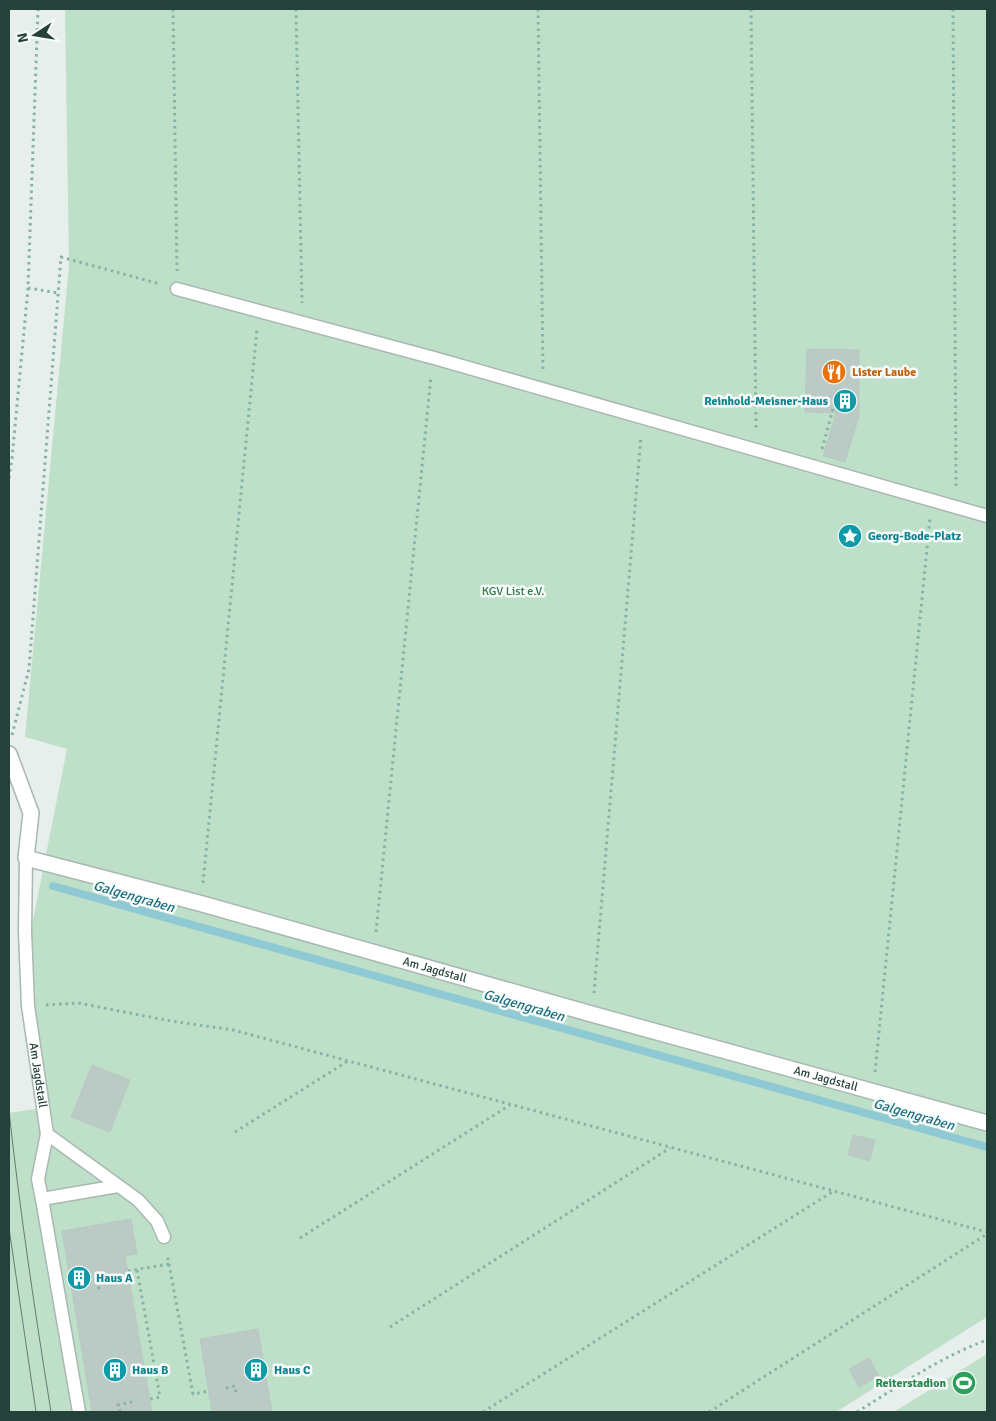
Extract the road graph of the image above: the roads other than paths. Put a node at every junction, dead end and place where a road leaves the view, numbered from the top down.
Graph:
1 (177, 289) road end
2 (987, 516) edge
3 (10, 748) edge
4 (26, 858) junction
5 (987, 1123) edge
6 (47, 1134) junction
7 (118, 1186) junction
8 (42, 1199) junction
9 (164, 1237) road end
10 (79, 1412) edge

1 - 2 lane
3 - 4 street, Am Jagdstall
4 - 5 street, Am Jagdstall
4 - 6 lane, Am Jagdstall
6 - 7 lane
6 - 8 lane, Am Jagdstall
7 - 8 lane
7 - 9 lane
8 - 10 lane, Am Jagdstall

